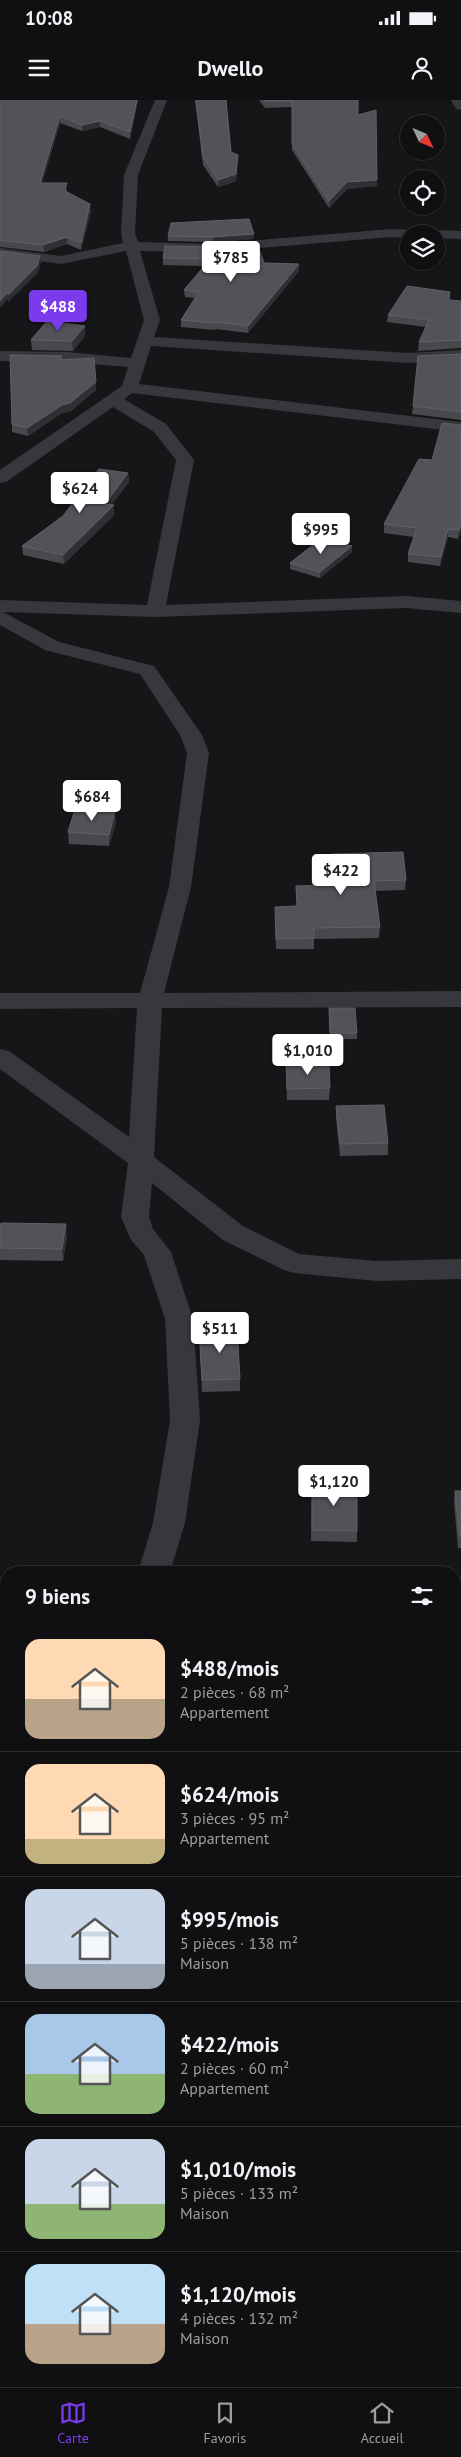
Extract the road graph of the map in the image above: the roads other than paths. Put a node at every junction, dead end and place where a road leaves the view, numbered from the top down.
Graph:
1 (161, 100) edge
2 (457, 100) edge
3 (461, 106) edge
4 (400, 233) edge
5 (445, 234) edge
6 (461, 234) edge
7 (131, 246) junction
8 (0, 252) edge
9 (145, 341) junction
10 (461, 354) edge
11 (0, 356) edge
12 (138, 363) junction
13 (130, 388) junction
14 (114, 399) junction
15 (461, 427) edge
16 (0, 478) edge
17 (0, 606) edge
18 (461, 607) edge
19 (155, 611) junction
20 (0, 617) edge
21 (461, 999) edge
22 (150, 1000) junction
23 (0, 1001) edge
24 (0, 1057) edge
25 (141, 1162) junction
26 (461, 1269) edge
27 (156, 1566) edge

1 - 7 street
2 - 3 street
4 - 7 street
5 - 6 street
7 - 8 street
7 - 9 street
9 - 10 street
9 - 12 street
11 - 12 street
12 - 13 street
13 - 14 street
13 - 15 street
14 - 16 street
14 - 19 street
17 - 19 street
18 - 19 street
20 - 22 street
21 - 22 street
22 - 23 street
22 - 25 street
24 - 25 street
25 - 26 street
25 - 27 street

